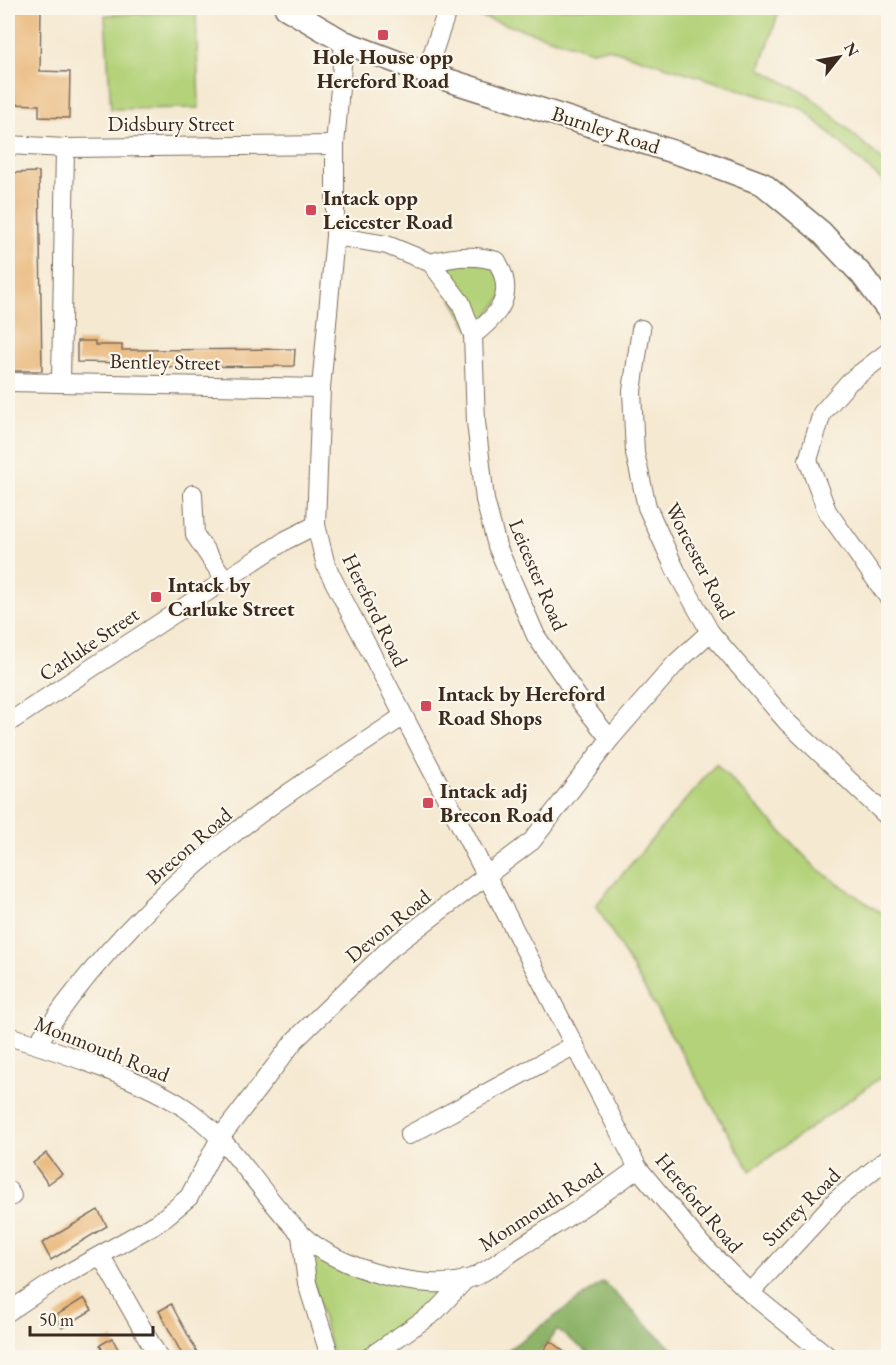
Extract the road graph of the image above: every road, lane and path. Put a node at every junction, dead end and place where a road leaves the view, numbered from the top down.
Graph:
1 (286, 8) edge
2 (448, 8) edge
3 (344, 42) junction
4 (426, 73) junction
5 (8, 145) edge
6 (335, 146) junction
7 (65, 148) junction
8 (335, 236) junction
9 (431, 263) junction
10 (888, 310) edge
11 (641, 329) dead end
12 (473, 335) junction
13 (888, 352) edge
14 (8, 382) edge
15 (61, 382) junction
16 (321, 388) junction
17 (193, 494) dead end
18 (316, 525) junction
19 (225, 580) junction
20 (888, 597) edge
21 (710, 632) junction
22 (402, 717) junction
23 (8, 723) edge
24 (610, 739) junction
25 (888, 818) edge
26 (489, 876) junction
27 (8, 1036) edge
28 (37, 1044) junction
29 (575, 1045) junction
30 (409, 1135) dead end
31 (220, 1138) junction
32 (888, 1158) edge
33 (638, 1168) junction
34 (302, 1235) junction
35 (101, 1256) junction
36 (466, 1280) junction
37 (750, 1293) junction
38 (8, 1312) edge
39 (159, 1358) edge
40 (333, 1358) edge
41 (368, 1358) edge
42 (830, 1358) edge

1 - 3 street, Burnley Road
2 - 4 street
3 - 4 street, Burnley Road
3 - 6 street, Hereford Road
4 - 10 street, Burnley Road
5 - 7 street, Didsbury Street
6 - 7 street, Didsbury Street
6 - 8 street, Hereford Road
7 - 15 street
8 - 9 street
8 - 16 street, Hereford Road
9 - 12 street, Leicester Road
9 - 12 street
11 - 21 street, Worcester Road
12 - 24 street, Leicester Road
13 - 20 street
14 - 15 street, Bentley Street
15 - 16 street, Bentley Street
16 - 18 street, Hereford Road
17 - 19 street
18 - 19 street, Carluke Street
18 - 22 street, Hereford Road
19 - 23 street, Carluke Street
21 - 24 street, Devon Road
21 - 25 street, Worcester Road
22 - 26 street, Hereford Road
22 - 28 street, Brecon Road
24 - 26 street, Devon Road
26 - 29 street, Hereford Road
26 - 31 street, Devon Road
27 - 28 street, Monmouth Road
28 - 31 street, Monmouth Road
29 - 30 street
29 - 33 street, Hereford Road
31 - 34 street, Monmouth Road
31 - 35 street, Devon Road
32 - 37 street, Surrey Road
33 - 36 street, Monmouth Road
33 - 37 street, Hereford Road
34 - 36 street, Monmouth Road
34 - 40 street
35 - 38 street, Devon Road
35 - 39 street
36 - 41 street, Monmouth Road
37 - 42 street, Hereford Road

